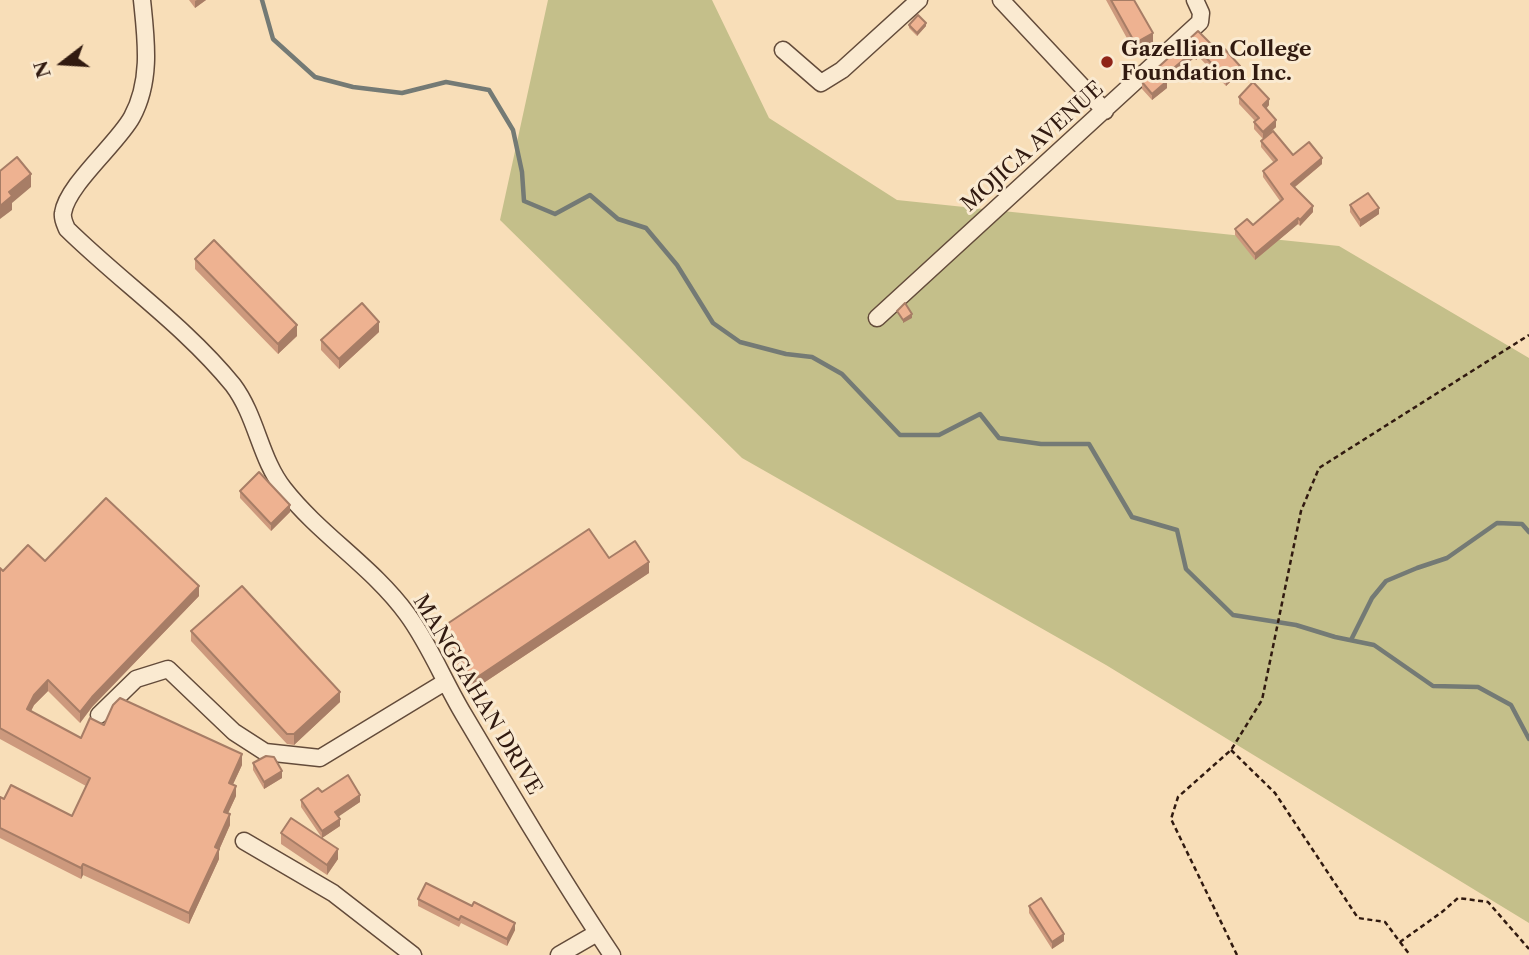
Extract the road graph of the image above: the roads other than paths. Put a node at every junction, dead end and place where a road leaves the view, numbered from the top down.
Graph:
1 (142, 0) edge
2 (919, 0) edge
3 (1001, 0) edge
4 (1195, 0) edge
5 (783, 50) dead end
6 (1105, 111) junction
7 (877, 318) dead end
8 (445, 682) junction
9 (99, 715) dead end
10 (244, 841) dead end
11 (597, 933) junction
12 (413, 955) edge
13 (559, 955) edge
14 (611, 955) edge

1 - 8 street, MANGGAHAN DRIVE
2 - 5 street
3 - 6 street
4 - 6 street, MOJICA AVENUE
6 - 7 street, MOJICA AVENUE
8 - 9 street
8 - 11 street, MANGGAHAN DRIVE
10 - 12 street
11 - 13 street
11 - 14 street, MANGGAHAN DRIVE

